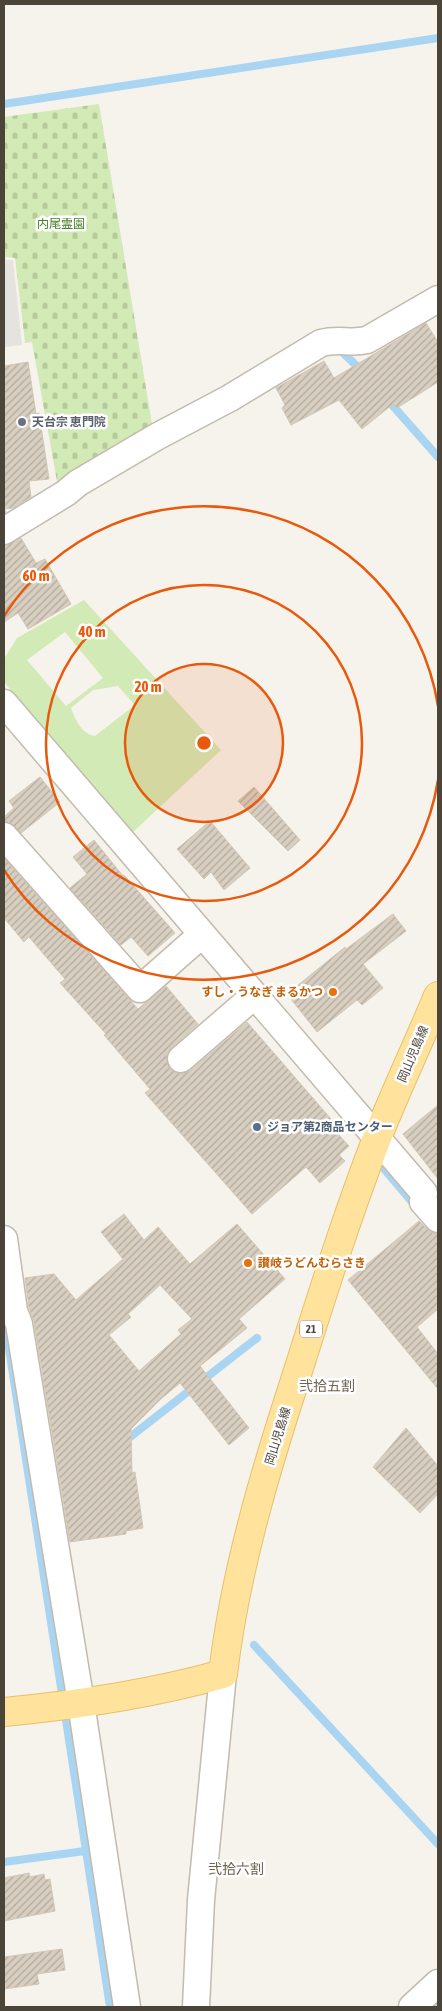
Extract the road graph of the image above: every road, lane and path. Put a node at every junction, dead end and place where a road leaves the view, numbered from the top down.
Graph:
1 (438, 299) edge
2 (4, 531) edge
3 (4, 703) edge
4 (4, 836) edge
5 (194, 942) dead end
6 (438, 996) edge
7 (248, 1001) junction
8 (181, 1059) dead end
9 (377, 1138) junction
10 (430, 1209) edge
11 (4, 1238) edge
12 (223, 1674) junction
13 (69, 1705) junction
14 (4, 1712) edge
15 (438, 1984) edge
16 (127, 2007) edge
17 (196, 2007) edge
18 (412, 2007) edge

1 - 2 street
3 - 7 street
4 - 5 street
6 - 9 main road, 岡山児島線 / 21
7 - 8 street
7 - 9 street
9 - 10 street
9 - 12 main road, 岡山児島線 / 21
11 - 13 street
12 - 13 main road
12 - 17 street
13 - 14 main road
13 - 16 street
15 - 18 street

